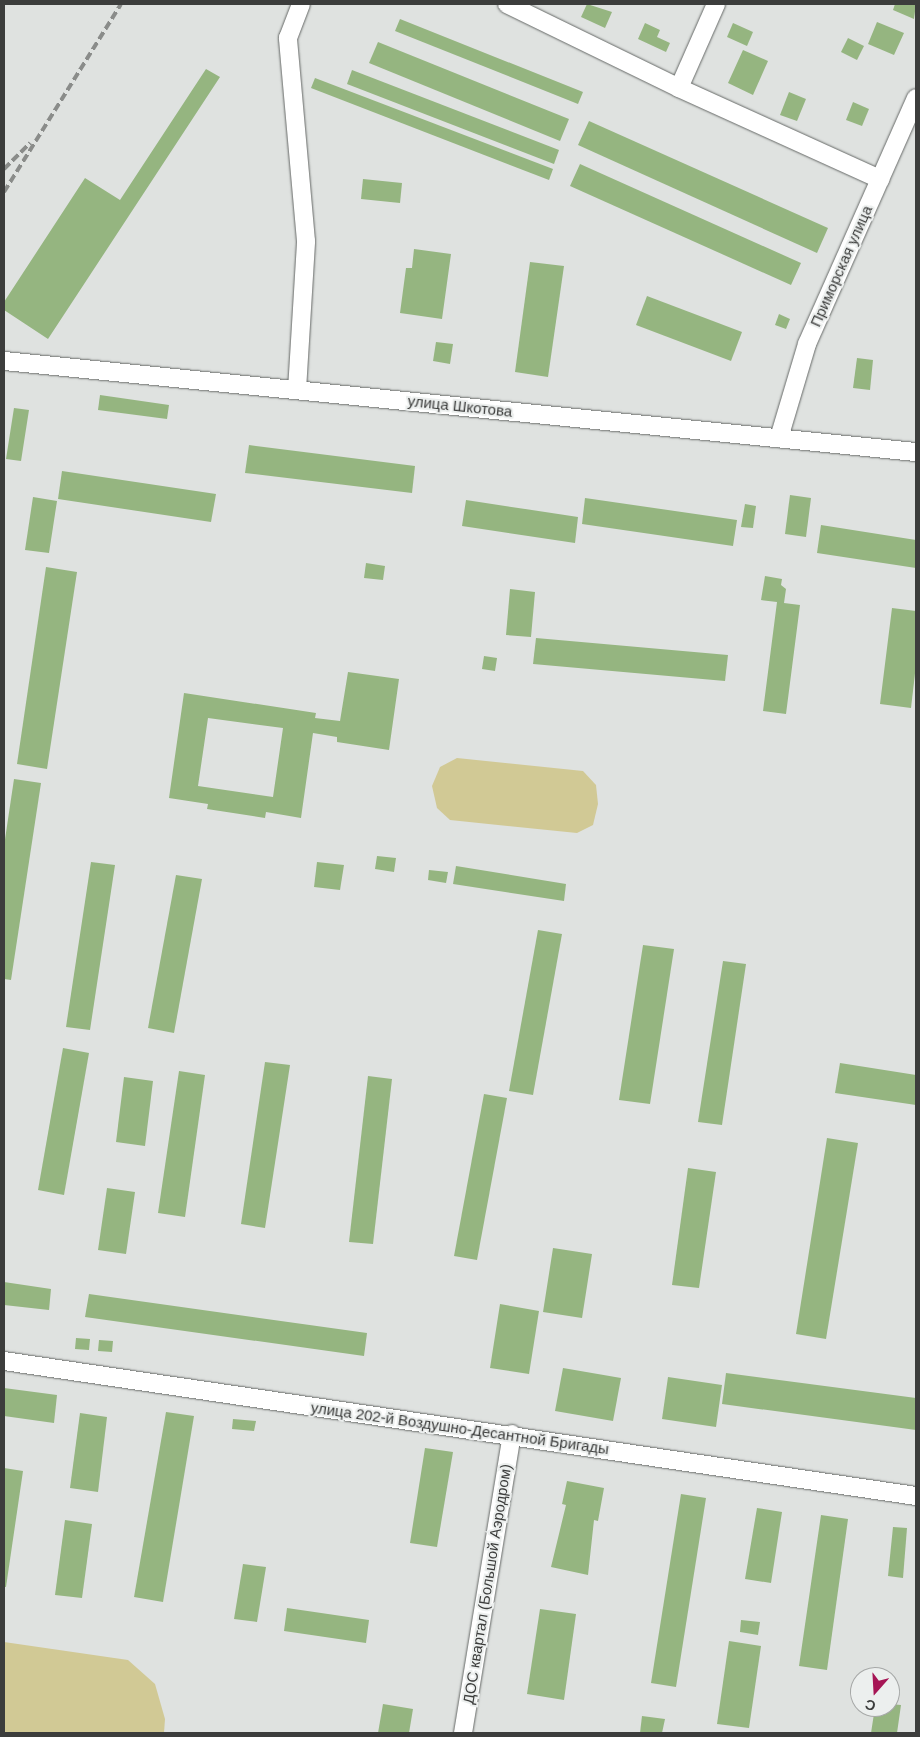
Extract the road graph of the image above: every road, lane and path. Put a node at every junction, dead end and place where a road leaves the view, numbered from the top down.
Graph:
1 (301, 4) edge
2 (507, 4) edge
3 (716, 4) edge
4 (680, 88) junction
5 (916, 98) edge
6 (880, 178) junction
7 (4, 361) edge
8 (297, 390) junction
9 (780, 438) junction
10 (916, 452) edge
11 (4, 1361) edge
12 (512, 1434) junction
13 (916, 1496) edge
14 (463, 1733) edge

1 - 8 street
2 - 4 street
3 - 4 street
4 - 6 street
5 - 6 street, Приморская улица
6 - 9 street, Приморская улица
7 - 8 street, улица Шкотова
8 - 9 street, улица Шкотова
9 - 10 street, улица Шкотова
11 - 12 street, улица 202-й Воздушно-Десантной Бригады
12 - 13 street, улица 202-й Воздушно-Десантной Бригады
12 - 14 street, ДОС квартал (Большой Аэродром)

